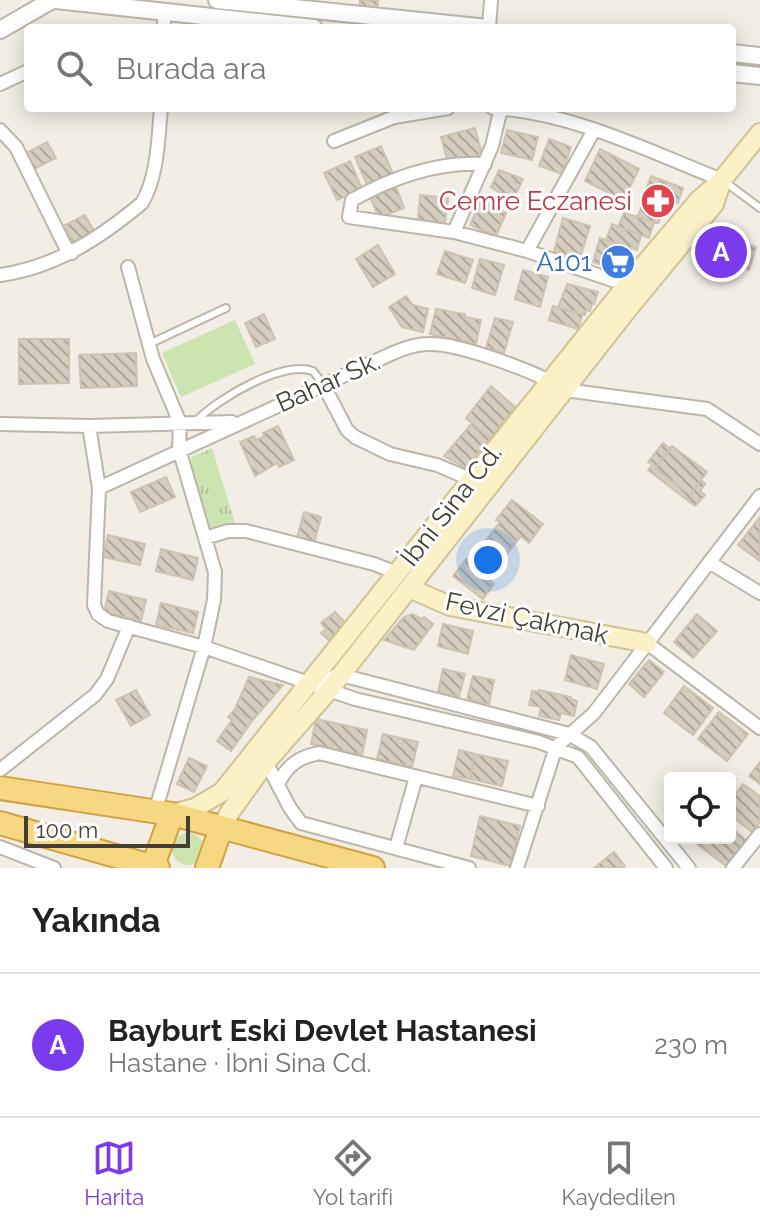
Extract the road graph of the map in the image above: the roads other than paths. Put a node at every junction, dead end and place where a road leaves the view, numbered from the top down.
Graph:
1 (54, 0) edge
2 (217, 0) edge
3 (491, 0) edge
4 (293, 4) edge
5 (164, 20) edge
6 (250, 24) edge
7 (456, 24) edge
8 (488, 24) edge
9 (0, 30) edge
10 (736, 53) edge
11 (760, 56) edge
12 (24, 73) edge
13 (736, 73) edge
14 (760, 76) edge
15 (0, 84) edge
16 (161, 112) edge
17 (424, 112) edge
18 (500, 112) edge
19 (528, 112) edge
20 (0, 130) edge
21 (594, 130) junction
22 (759, 136) edge
23 (334, 141) dead end
24 (485, 164) junction
25 (722, 180) junction
26 (760, 208) edge
27 (454, 232) junction
28 (527, 251) junction
29 (72, 253) junction
30 (128, 267) dead end
31 (0, 275) edge
32 (627, 285) junction
33 (226, 308) dead end
34 (149, 344) junction
35 (323, 384) junction
36 (558, 385) junction
37 (239, 421) junction
38 (180, 423) junction
39 (195, 423) junction
40 (0, 424) edge
41 (89, 426) junction
42 (760, 444) edge
43 (179, 449) junction
44 (470, 479) junction
45 (99, 488) junction
46 (760, 496) edge
47 (205, 538) junction
48 (709, 562) junction
49 (403, 580) junction
50 (760, 593) edge
51 (129, 626) junction
52 (647, 643) junction
53 (204, 647) junction
54 (335, 682) junction
55 (310, 683) junction
56 (760, 728) edge
57 (569, 734) junction
58 (556, 747) junction
59 (266, 762) junction
60 (0, 770) edge
61 (416, 777) junction
62 (279, 782) junction
63 (0, 788) edge
64 (538, 806) junction
65 (163, 813) junction
66 (0, 823) edge
67 (221, 828) junction
68 (760, 834) edge
69 (0, 847) edge
70 (396, 848) junction
71 (54, 868) edge
72 (154, 868) edge
73 (207, 868) edge
74 (373, 868) edge
75 (469, 868) edge
76 (517, 868) edge
77 (666, 868) edge
78 (689, 868) edge
79 (733, 868) edge

1 - 5 street
1 - 9 street
2 - 4 street
3 - 8 street
4 - 7 street
5 - 6 street
10 - 11 street
12 - 15 street
13 - 14 street
16 - 29 street
17 - 23 street
18 - 24 street
19 - 21 street
20 - 29 street
21 - 25 street
21 - 28 street
22 - 25 main road, İbni Sina Cd.
24 - 27 street
24 - 27 street
25 - 26 lane
25 - 32 main road, İbni Sina Cd.
25 - 36 main road, İbni Sina Cd.
27 - 28 street
28 - 32 street
29 - 31 street
30 - 34 street
32 - 36 main road, İbni Sina Cd.
33 - 34 lane
34 - 38 street
35 - 36 street, Bahar Sk.
35 - 37 street, Bahar Sk.
35 - 39 lane
35 - 44 street
36 - 42 street, Bahar Sk.
36 - 44 main road, İbni Sina Cd.
36 - 49 main road, İbni Sina Cd.
37 - 39 street
37 - 43 street, Bahar Sk.
38 - 39 street
38 - 41 street
38 - 43 street
40 - 41 street
41 - 45 street
43 - 45 street, Bahar Sk.
43 - 47 street
44 - 49 main road, İbni Sina Cd.
45 - 51 street
46 - 48 street
47 - 49 street
47 - 53 street
48 - 50 street
48 - 52 street
49 - 52 main road, Fevzi Çakmak
49 - 54 main road, İbni Sina Cd.
49 - 55 main road, İbni Sina Cd.
51 - 53 street
51 - 60 street
52 - 56 street
52 - 57 street
53 - 55 street
53 - 65 street
54 - 55 street
54 - 55 street
54 - 57 street
54 - 58 street
54 - 59 main road, İbni Sina Cd.
55 - 65 main road, İbni Sina Cd.
57 - 58 street
57 - 78 street
58 - 64 street
58 - 77 street
59 - 62 street
59 - 67 main road, İbni Sina Cd.
61 - 62 street
61 - 64 street
61 - 70 street
62 - 70 street
63 - 65 highway
64 - 76 street
65 - 67 highway
65 - 72 highway
66 - 72 highway
67 - 73 highway
67 - 74 highway
68 - 79 street
69 - 71 street
70 - 75 street

